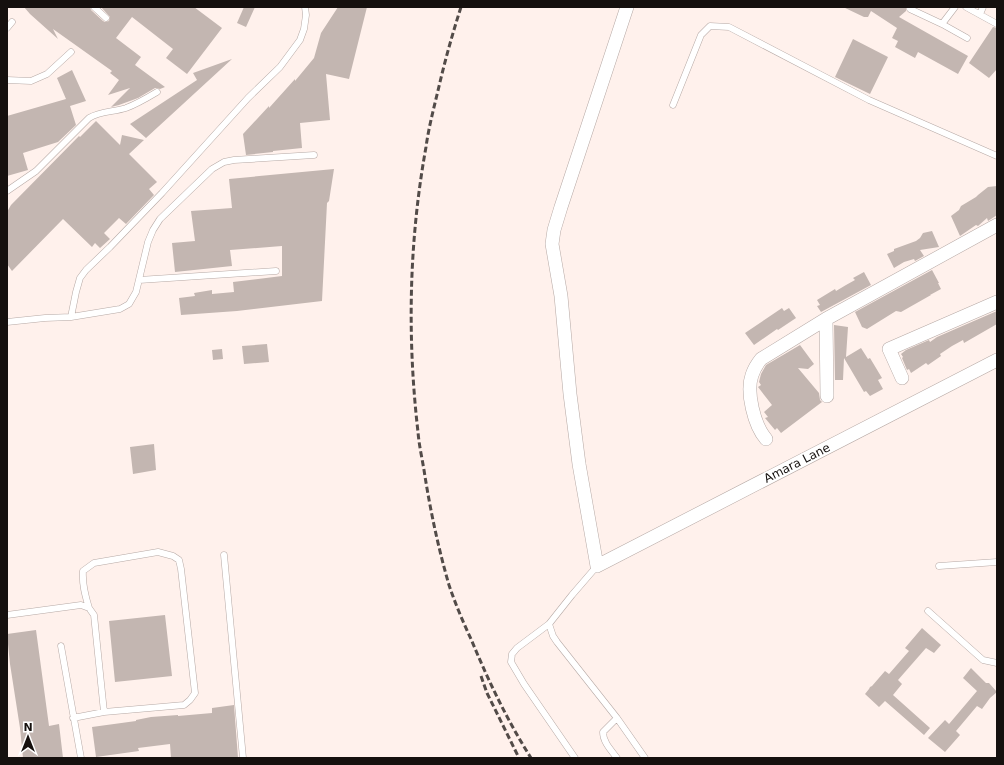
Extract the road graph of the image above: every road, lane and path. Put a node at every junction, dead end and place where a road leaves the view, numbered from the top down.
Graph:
1 (94, 7) edge
2 (305, 7) edge
3 (627, 7) edge
4 (955, 7) edge
5 (966, 7) edge
6 (984, 7) edge
7 (910, 9) dead end
8 (980, 14) junction
9 (106, 18) dead end
10 (12, 22) dead end
11 (942, 24) junction
12 (997, 24) edge
13 (7, 28) edge
14 (967, 38) dead end
15 (71, 52) dead end
16 (7, 80) edge
17 (157, 92) dead end
18 (673, 106) dead end
19 (314, 155) dead end
20 (997, 156) edge
21 (7, 191) edge
22 (997, 225) edge
23 (276, 271) dead end
24 (139, 280) junction
25 (997, 302) edge
26 (71, 317) junction
27 (826, 319) junction
28 (7, 322) edge
29 (997, 360) edge
30 (902, 378) dead end
31 (827, 396) dead end
32 (766, 439) dead end
33 (224, 555) dead end
34 (997, 562) edge
35 (597, 566) junction
36 (939, 566) dead end
37 (89, 608) junction
38 (928, 611) dead end
39 (7, 616) edge
40 (549, 624) junction
41 (61, 646) dead end
42 (997, 663) edge
43 (104, 712) junction
44 (73, 718) junction
45 (616, 718) junction
46 (81, 758) edge
47 (243, 758) edge
48 (575, 758) edge
49 (617, 758) edge
50 (645, 758) edge

1 - 9 lane
2 - 26 lane
3 - 35 street
4 - 11 lane
5 - 8 lane
6 - 8 lane
7 - 11 lane
8 - 12 lane
10 - 13 lane
11 - 14 lane
15 - 16 lane
17 - 21 lane
18 - 20 lane
19 - 24 lane
22 - 27 street
23 - 24 lane
24 - 26 lane
25 - 30 street
26 - 28 lane
27 - 31 street
27 - 32 street
29 - 35 street, Amara Lane
33 - 47 lane
34 - 36 lane
35 - 40 lane
37 - 39 lane
37 - 43 lane
37 - 43 lane
38 - 42 lane
40 - 45 lane
40 - 48 lane
41 - 44 lane
43 - 44 lane
44 - 46 lane
45 - 49 lane
45 - 50 lane

